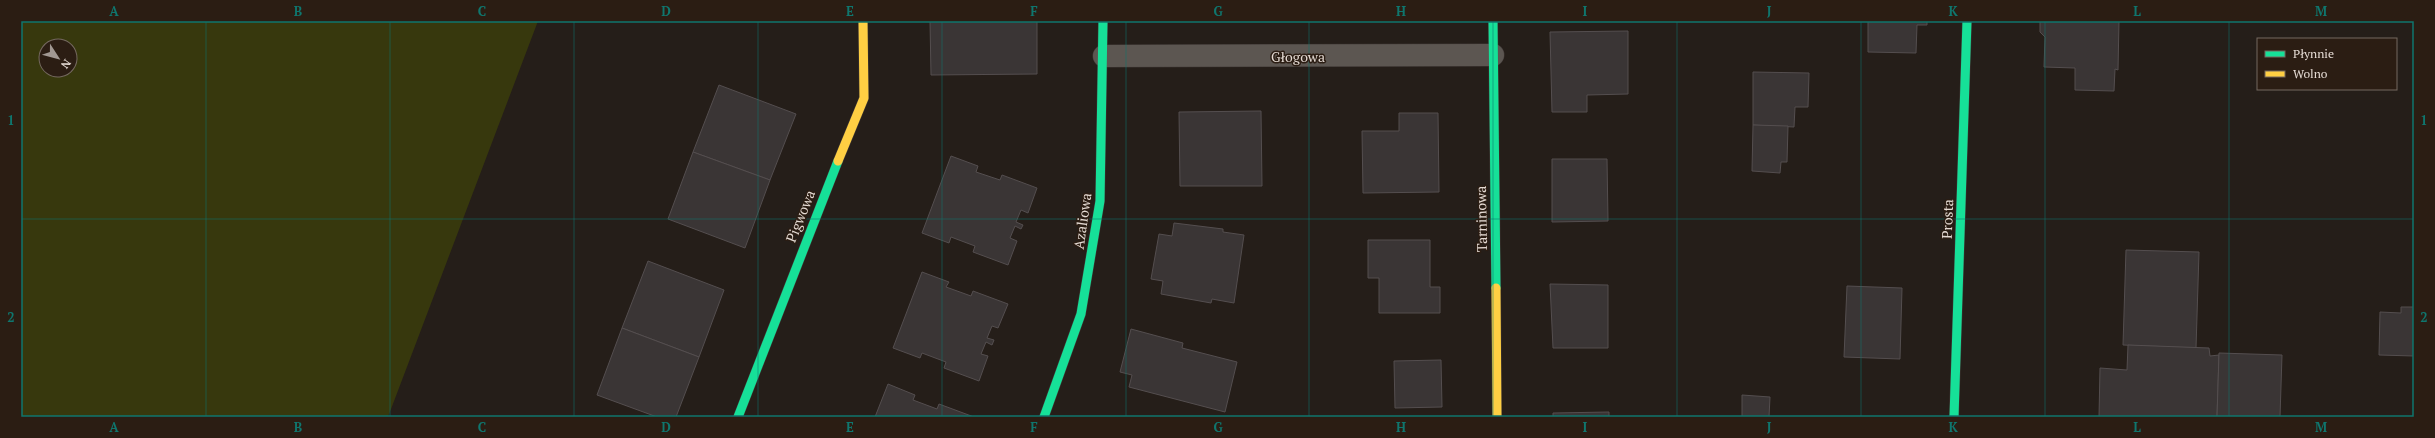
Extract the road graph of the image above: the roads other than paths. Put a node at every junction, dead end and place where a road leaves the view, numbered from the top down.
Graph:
1 (863, 21) edge
2 (1103, 21) edge
3 (1493, 21) edge
4 (1967, 21) edge
5 (1493, 55) junction
6 (1104, 56) junction
7 (738, 417) edge
8 (1044, 417) edge
9 (1497, 417) edge
10 (1954, 417) edge

1 - 7 street, Pigwowa
2 - 6 street, Azaliowa
3 - 5 street, Tarninowa
4 - 10 street, Prosta
5 - 6 street, Głogowa
5 - 9 street, Tarninowa
6 - 8 street, Azaliowa

